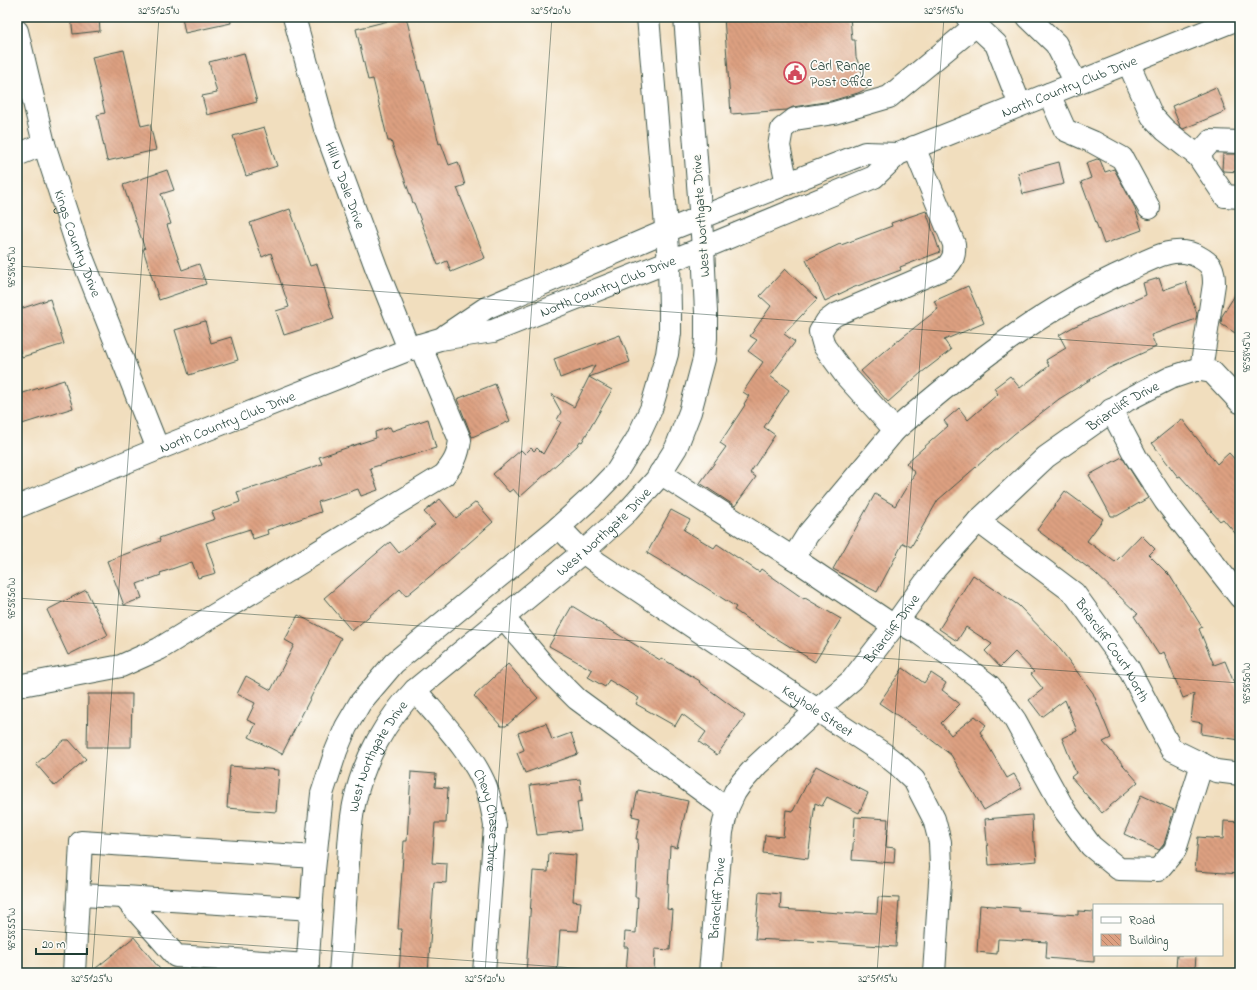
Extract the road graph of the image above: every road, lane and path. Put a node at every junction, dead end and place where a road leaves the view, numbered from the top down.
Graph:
1 (294, 17) edge
2 (648, 17) edge
3 (685, 17) edge
4 (1028, 17) edge
5 (1240, 18) edge
6 (972, 21) edge
7 (17, 31) edge
8 (1128, 62) junction
9 (1076, 83) junction
10 (1048, 94) junction
11 (1020, 105) junction
12 (1240, 142) edge
13 (44, 144) junction
14 (906, 151) junction
15 (17, 154) edge
16 (1198, 156) junction
17 (787, 184) junction
18 (1240, 197) edge
19 (1149, 208) dead end
20 (701, 217) junction
21 (666, 231) junction
22 (703, 248) junction
23 (668, 261) junction
24 (423, 344) junction
25 (1201, 370) junction
26 (1240, 402) edge
27 (1111, 410) junction
28 (895, 430) junction
29 (158, 449) junction
30 (660, 473) junction
31 (17, 507) edge
32 (978, 521) junction
33 (559, 527) junction
34 (583, 552) junction
35 (793, 558) junction
36 (1240, 597) edge
37 (503, 617) junction
38 (896, 624) junction
39 (18, 686) edge
40 (415, 690) junction
41 (817, 710) junction
42 (1202, 764) junction
43 (1240, 774) edge
44 (727, 809) junction
45 (315, 864) junction
46 (347, 872) junction
47 (78, 896) junction
48 (124, 897) junction
49 (312, 909) junction
50 (307, 969) edge
51 (74, 973) edge
52 (340, 973) edge
53 (484, 973) edge
54 (710, 973) edge
55 (934, 973) edge

1 - 24 street, Hill N Dale Drive
2 - 21 street
3 - 20 street, West Northgate Drive
4 - 9 street
5 - 8 street, North Country Club Drive
6 - 11 street
6 - 17 street
7 - 13 street, Kings Country Drive
8 - 9 street, North Country Club Drive
8 - 16 street
9 - 10 street, North Country Club Drive
10 - 11 street, North Country Club Drive
10 - 19 street
11 - 14 street, North Country Club Drive
12 - 16 street
13 - 15 street
13 - 29 street, Kings Country Drive
14 - 17 street, North Country Club Drive
14 - 22 street, North Country Club Drive
14 - 28 street
16 - 18 street
17 - 20 street, North Country Club Drive
20 - 21 street, North Country Club Drive
20 - 22 street, West Northgate Drive
21 - 23 street
21 - 24 street, North Country Club Drive
22 - 23 street, North Country Club Drive
22 - 30 street, West Northgate Drive
23 - 24 street, North Country Club Drive
23 - 33 street
24 - 29 street, North Country Club Drive
24 - 39 street, Hill N Dale Drive
25 - 26 street
25 - 27 street, Briarcliff Drive
25 - 28 street
27 - 32 street, Briarcliff Drive
27 - 36 street
28 - 35 street
29 - 31 street, North Country Club Drive
30 - 34 street, West Northgate Drive
30 - 35 street
32 - 38 street, Briarcliff Drive
32 - 42 street, Briarcliff Court North
33 - 34 street, Keyhole Street
33 - 45 street
34 - 37 street, West Northgate Drive
34 - 41 street, Keyhole Street
35 - 38 street
37 - 40 street, West Northgate Drive
37 - 44 street
38 - 41 street, Briarcliff Drive
38 - 42 street
40 - 46 street, West Northgate Drive
40 - 53 street, Chevy Chase Drive
41 - 44 street, Briarcliff Drive
41 - 55 street, Keyhole Street
42 - 43 street, Briarcliff Court North
44 - 54 street, Briarcliff Drive
45 - 46 street
45 - 47 street
45 - 49 street
46 - 52 street, West Northgate Drive
47 - 48 street
47 - 51 street
48 - 49 street
48 - 50 street
49 - 50 street

